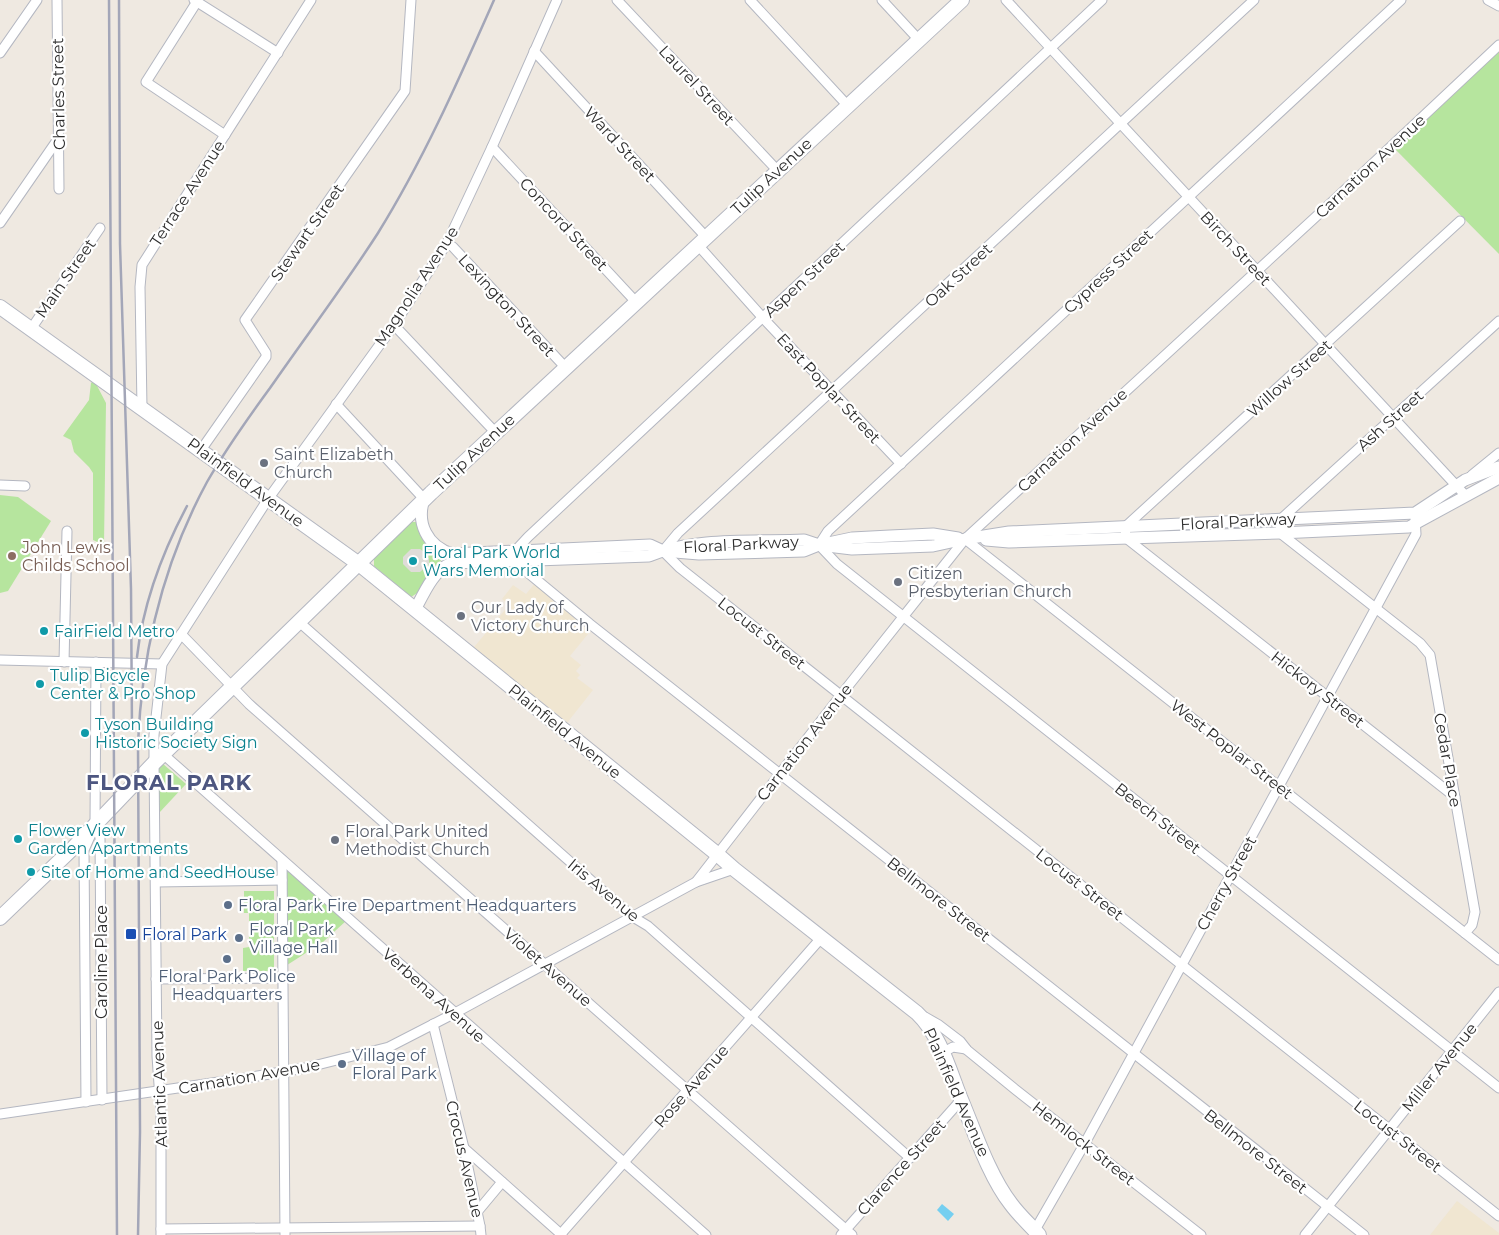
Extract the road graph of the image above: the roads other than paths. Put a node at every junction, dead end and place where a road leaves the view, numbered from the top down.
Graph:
1 (38, 0) edge
2 (57, 0) edge
3 (311, 0) edge
4 (411, 0) edge
5 (557, 0) edge
6 (617, 0) edge
7 (750, 0) edge
8 (882, 0) edge
9 (962, 0) edge
10 (1006, 0) edge
11 (1102, 0) edge
12 (1254, 0) edge
13 (1401, 0) edge
14 (1488, 0) edge
15 (196, 1) edge
16 (1499, 6) edge
17 (918, 40) junction
18 (1499, 45) edge
19 (1051, 48) junction
20 (534, 51) junction
21 (278, 53) junction
22 (0, 54) edge
23 (848, 106) junction
24 (1121, 124) junction
25 (225, 135) junction
26 (58, 140) junction
27 (492, 147) junction
28 (777, 170) junction
29 (59, 189) dead end
30 (1188, 196) junction
31 (1460, 220) dead end
32 (0, 223) edge
33 (100, 228) dead end
34 (702, 240) junction
35 (447, 244) junction
36 (1257, 271) junction
37 (636, 302) junction
38 (0, 306) edge
39 (763, 318) junction
40 (1499, 321) edge
41 (394, 325) junction
42 (31, 328) junction
43 (1326, 345) junction
44 (565, 367) junction
45 (833, 390) junction
46 (336, 404) junction
47 (142, 408) junction
48 (1393, 418) junction
49 (495, 432) junction
50 (201, 450) junction
51 (1499, 453) edge
52 (901, 464) junction
53 (1499, 467) edge
54 (1499, 478) edge
55 (0, 485) edge
56 (25, 486) dead end
57 (1463, 487) junction
58 (268, 499) junction
59 (424, 499) junction
60 (1281, 519) junction
61 (1216, 522) junction
62 (1415, 524) junction
63 (67, 531) dead end
64 (1126, 532) junction
65 (1280, 533) junction
66 (1216, 534) junction
67 (965, 539) junction
68 (819, 545) junction
69 (663, 550) junction
70 (515, 557) junction
71 (452, 558) junction
72 (359, 564) junction
73 (1376, 608) junction
74 (415, 610) junction
75 (903, 616) junction
76 (298, 622) junction
77 (181, 634) junction
78 (0, 660) edge
79 (64, 662) junction
80 (96, 662) junction
81 (162, 664) junction
82 (233, 686) junction
83 (841, 695) junction
84 (1328, 697) junction
85 (158, 759) junction
86 (780, 774) junction
87 (1279, 786) junction
88 (1455, 797) junction
89 (95, 825) junction
90 (717, 854) junction
91 (282, 860) junction
92 (734, 870) junction
93 (1230, 875) junction
94 (282, 880) junction
95 (156, 882) junction
96 (696, 882) junction
97 (633, 917) junction
98 (0, 918) edge
99 (1465, 933) junction
100 (822, 937) junction
101 (1499, 960) edge
102 (545, 964) junction
103 (1182, 964) junction
104 (282, 978) junction
105 (156, 979) junction
106 (1499, 992) edge
107 (455, 1013) junction
108 (917, 1013) junction
109 (752, 1018) junction
110 (433, 1024) junction
111 (966, 1050) junction
112 (1452, 1051) junction
113 (942, 1053) junction
114 (1133, 1054) junction
115 (283, 1072) junction
116 (1499, 1088) edge
117 (688, 1090) junction
118 (159, 1092) junction
119 (102, 1100) junction
120 (961, 1100) junction
121 (86, 1102) junction
122 (0, 1114) edge
123 (1389, 1129) junction
124 (1085, 1143) junction
125 (464, 1148) junction
126 (910, 1158) junction
127 (624, 1162) junction
128 (502, 1182) junction
129 (1327, 1207) junction
130 (477, 1212) junction
131 (1499, 1216) edge
132 (480, 1231) edge
133 (162, 1232) edge
134 (285, 1232) edge
135 (1037, 1232) edge
136 (846, 1233) edge
137 (561, 1235) edge
138 (706, 1235) edge
139 (1201, 1235) edge
140 (1305, 1235) edge
141 (1364, 1235) edge

1 - 22 street
2 - 26 street, Charles Street
3 - 21 street, Terrace Avenue
4 - 50 street, Stewart Street
5 - 20 street, Magnolia Avenue
6 - 28 street, Laurel Street
7 - 23 street
8 - 17 street
9 - 17 main road, Tulip Avenue
10 - 19 street, Birch Street
11 - 19 street, Aspen Street
12 - 24 street, Oak Street
13 - 30 street, Cypress Street
14 - 16 street
15 - 21 street
15 - 25 street
17 - 23 main road, Tulip Avenue
18 - 36 street, Carnation Avenue
19 - 24 street, Birch Street
19 - 39 street, Aspen Street
20 - 27 street, Magnolia Avenue
20 - 34 street, Ward Street
21 - 25 street, Terrace Avenue
23 - 28 main road, Tulip Avenue
24 - 30 street, Birch Street
24 - 45 street, Oak Street
25 - 47 street, Terrace Avenue
26 - 29 street, Charles Street
26 - 32 street
27 - 35 street, Magnolia Avenue
27 - 37 street, Concord Street
28 - 34 main road, Tulip Avenue
30 - 36 street, Birch Street
30 - 52 street, Cypress Street
31 - 43 street, Willow Street
33 - 42 street, Main Street
34 - 37 main road, Tulip Avenue
34 - 39 street, East Poplar Street
35 - 41 street, Magnolia Avenue
35 - 44 street, Lexington Street
36 - 43 street, Birch Street
36 - 67 street, Carnation Avenue
37 - 44 main road, Tulip Avenue
38 - 42 main road, Plainfield Avenue
39 - 45 street, East Poplar Street
39 - 70 street, Aspen Street
40 - 48 street, Ash Street
41 - 46 street, Magnolia Avenue
41 - 49 street
42 - 47 main road, Plainfield Avenue
43 - 48 street, Birch Street
43 - 64 street, Willow Street
44 - 49 main road, Tulip Avenue
45 - 52 street, East Poplar Street
45 - 69 street, Oak Street
46 - 58 street, Magnolia Avenue
46 - 59 street
47 - 50 main road, Plainfield Avenue
48 - 57 street, Birch Street
48 - 60 street, Ash Street
49 - 59 main road, Tulip Avenue
50 - 58 main road, Plainfield Avenue
51 - 57 street
52 - 68 street, Cypress Street
53 - 57 street, Floral Parkway
54 - 57 street, Floral Parkway
55 - 56 street
57 - 62 street, Floral Parkway
58 - 72 main road, Plainfield Avenue
58 - 77 street, Magnolia Avenue
59 - 71 street
59 - 72 main road, Tulip Avenue
60 - 61 street, Floral Parkway
60 - 62 street, Floral Parkway
60 - 65 street
61 - 64 street, Floral Parkway
61 - 66 street
62 - 65 street, Floral Parkway
62 - 73 street, Cherry Street
63 - 79 street
64 - 66 street, Floral Parkway
64 - 67 street, Floral Parkway
64 - 84 street, Hickory Street
65 - 66 street, Floral Parkway
65 - 73 street, Cedar Place
67 - 68 street, Floral Parkway
67 - 75 street, Carnation Avenue
67 - 87 street, West Poplar Street
68 - 69 street, Floral Parkway
68 - 75 street, Beech Street
69 - 70 street, Floral Parkway
69 - 83 street, Locust Street
70 - 71 street, Floral Parkway
70 - 86 street, Bellmore Street
71 - 74 street
72 - 74 main road, Plainfield Avenue
72 - 76 main road, Tulip Avenue
73 - 84 street, Cherry Street
73 - 88 street, Cedar Place
74 - 90 main road, Plainfield Avenue
75 - 83 street, Carnation Avenue
75 - 93 street, Beech Street
76 - 82 main road, Tulip Avenue
76 - 97 street, Iris Avenue
77 - 81 street, Magnolia Avenue
77 - 82 street, Violet Avenue
78 - 79 street
79 - 80 street
80 - 81 street
80 - 89 street
81 - 85 street, Atlantic Avenue
82 - 85 main road, Tulip Avenue
82 - 102 street, Violet Avenue
83 - 86 street, Carnation Avenue
83 - 103 street, Locust Street
84 - 87 street, Cherry Street
84 - 88 street, Hickory Street
85 - 89 main road, Tulip Avenue
85 - 91 street, Verbena Avenue
85 - 95 street, Atlantic Avenue
86 - 90 street, Carnation Avenue
86 - 114 street, Bellmore Street
87 - 93 street, Cherry Street
87 - 99 street, West Poplar Street
88 - 99 street, Cedar Place
89 - 98 main road, Tulip Avenue
89 - 119 street, Caroline Place
89 - 121 street
90 - 92 main road, Plainfield Avenue
90 - 96 street, Carnation Avenue
91 - 94 street
91 - 107 street, Verbena Avenue
92 - 96 street, Carnation Avenue
92 - 100 main road, Plainfield Avenue
93 - 103 street, Cherry Street
93 - 112 street, Beech Street
94 - 95 street
94 - 104 street
95 - 105 street, Atlantic Avenue
96 - 97 street, Carnation Avenue
97 - 102 street, Carnation Avenue
97 - 109 street, Iris Avenue
99 - 101 street, West Poplar Street
100 - 108 main road, Plainfield Avenue
100 - 109 street, Rose Avenue
102 - 107 street, Carnation Avenue
102 - 117 street, Violet Avenue
103 - 114 street, Cherry Street
103 - 123 street, Locust Street
104 - 105 street
104 - 115 street
105 - 118 street, Atlantic Avenue
106 - 112 street, Miller Avenue
107 - 110 street, Carnation Avenue
107 - 127 street, Verbena Avenue
108 - 111 street, Hemlock Street
108 - 113 main road, Plainfield Avenue
109 - 117 street, Rose Avenue
109 - 126 street, Iris Avenue
110 - 115 street, Carnation Avenue
110 - 125 street, Crocus Avenue
111 - 113 street
111 - 124 street, Hemlock Street
112 - 116 street, Beech Street
112 - 123 street, Miller Avenue
113 - 120 main road, Plainfield Avenue
114 - 124 street, Cherry Street
114 - 129 street, Bellmore Street
115 - 118 street, Carnation Avenue
115 - 134 street
117 - 127 street, Rose Avenue
117 - 136 street, Violet Avenue
118 - 119 street, Carnation Avenue
118 - 133 street, Atlantic Avenue
119 - 121 street, Carnation Avenue
120 - 126 street, Clarence Street
120 - 135 main road, Plainfield Avenue
121 - 122 street, Carnation Avenue
123 - 129 street, Miller Avenue
123 - 131 street, Locust Street
124 - 135 street, Cherry Street
124 - 139 street, Hemlock Street
125 - 128 street
125 - 130 street, Crocus Avenue
126 - 136 street, Clarence Street
127 - 137 street, Rose Avenue
127 - 138 street, Verbena Avenue
128 - 130 street
128 - 137 street
129 - 140 street, Miller Avenue
129 - 141 street, Bellmore Street
130 - 132 street, Crocus Avenue
132 - 134 street
133 - 134 street

